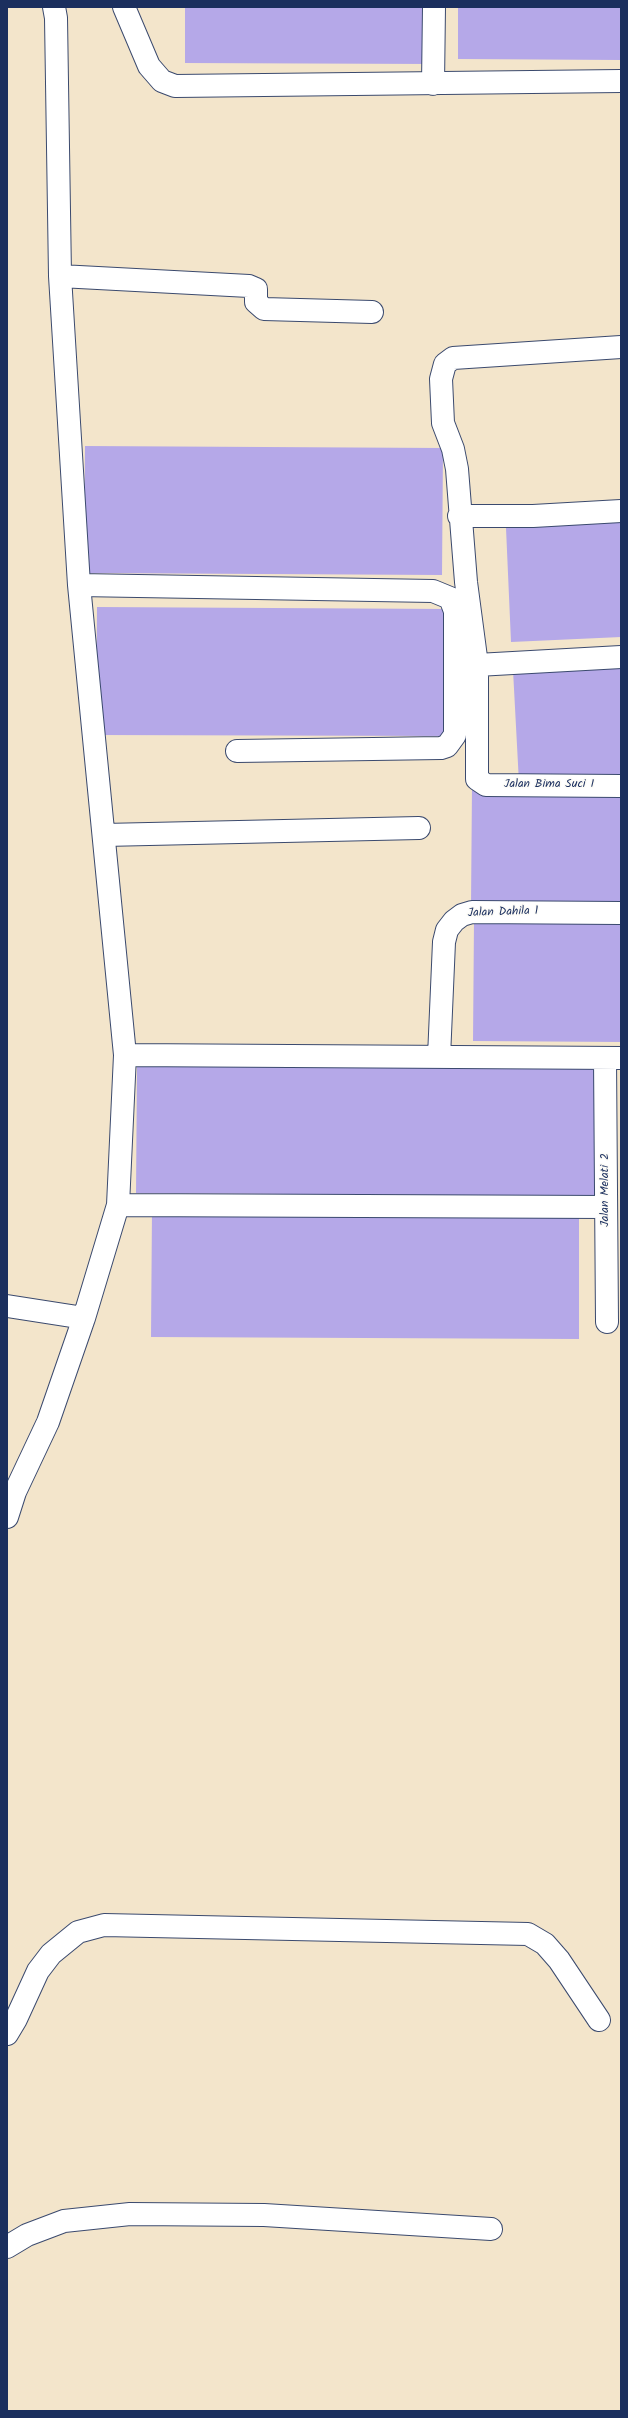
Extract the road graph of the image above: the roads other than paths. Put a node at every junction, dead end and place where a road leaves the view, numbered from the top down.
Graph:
1 (54, 7) edge
2 (124, 7) edge
3 (434, 7) edge
4 (621, 81) edge
5 (433, 84) junction
6 (60, 276) junction
7 (372, 312) dead end
8 (621, 348) edge
9 (621, 511) edge
10 (459, 516) junction
11 (79, 585) junction
12 (621, 658) edge
13 (477, 665) junction
14 (237, 751) dead end
15 (621, 786) edge
16 (419, 828) dead end
17 (104, 835) junction
18 (621, 913) edge
19 (125, 1054) junction
20 (440, 1057) junction
21 (613, 1058) edge
22 (118, 1205) junction
23 (606, 1207) junction
24 (7, 1306) edge
25 (84, 1318) junction
26 (607, 1322) dead end
27 (7, 1518) edge
28 (599, 2020) dead end
29 (7, 2034) edge
30 (491, 2229) dead end
31 (7, 2247) edge

1 - 6 street
2 - 5 street
3 - 5 street
4 - 5 street
6 - 7 street
6 - 11 street
8 - 10 street
9 - 10 street
10 - 13 street
11 - 14 street
11 - 17 street
12 - 13 street
13 - 15 street, Jalan Bima Suci I
16 - 17 street
17 - 19 street
18 - 20 street, Jalan Dahila 1
19 - 20 street
19 - 22 street
20 - 21 street
21 - 23 street, Jalan Melati 2
22 - 23 street
22 - 25 street
23 - 26 street, Jalan Melati 2
24 - 25 street
25 - 27 street
28 - 29 street
30 - 31 street

